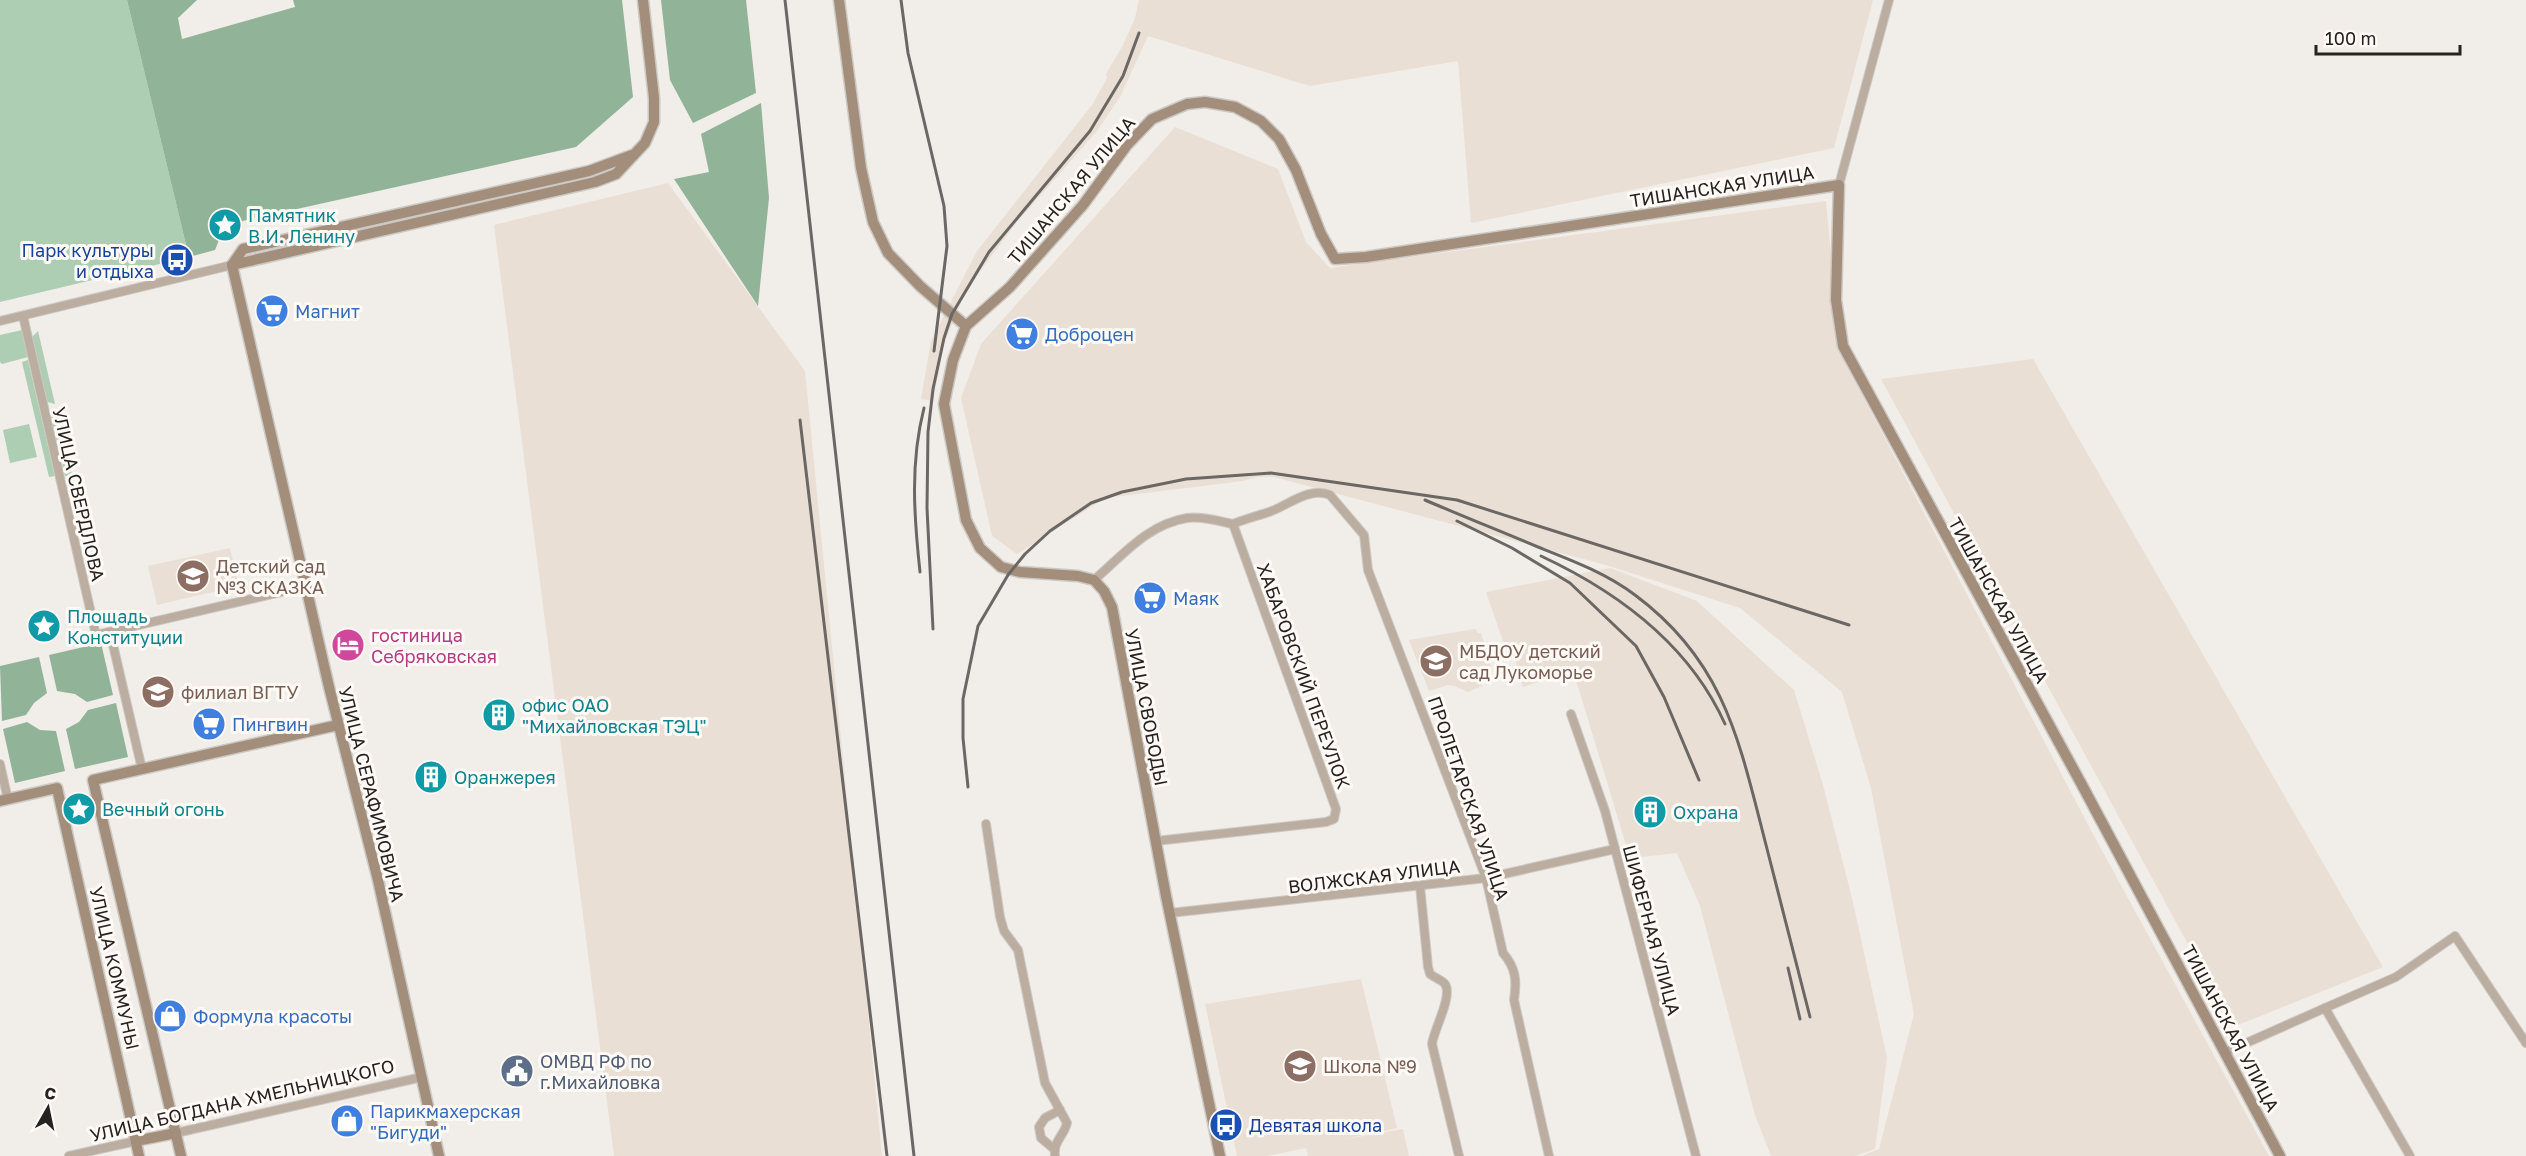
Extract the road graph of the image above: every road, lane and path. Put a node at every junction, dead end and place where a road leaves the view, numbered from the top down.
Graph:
1 (644, 0) edge
2 (839, 0) edge
3 (1889, 0) edge
4 (1839, 184) junction
5 (232, 265) junction
6 (23, 316) junction
7 (0, 321) edge
8 (966, 326) junction
9 (1233, 524) junction
10 (1094, 580) junction
11 (306, 586) junction
12 (110, 632) junction
13 (1571, 714) dead end
14 (338, 725) junction
15 (0, 764) edge
16 (142, 769) junction
17 (4, 800) edge
18 (986, 824) dead end
19 (1156, 841) junction
20 (1615, 849) junction
21 (1486, 878) junction
22 (1420, 886) junction
23 (1170, 913) junction
24 (2325, 1008) junction
25 (2526, 1043) edge
26 (2226, 1052) junction
27 (422, 1077) junction
28 (1060, 1110) junction
29 (176, 1133) junction
30 (136, 1141) junction
31 (1054, 1153) edge
32 (69, 1156) edge
33 (139, 1156) edge
34 (181, 1156) edge
35 (439, 1156) edge
36 (1220, 1156) edge
37 (1459, 1156) edge
38 (1549, 1156) edge
39 (1696, 1156) edge
40 (2280, 1156) edge
41 (2410, 1156) edge

1 - 5 street
2 - 8 street
3 - 4 street
4 - 8 street, ТИШАНСКАЯ УЛИЦА
4 - 26 street, ТИШАНСКАЯ УЛИЦА
5 - 6 street
5 - 11 street, УЛИЦА СЕРАФИМОВИЧА
6 - 7 street
6 - 12 street, УЛИЦА СВЕРДЛОВА
8 - 10 street
9 - 10 street
9 - 19 street, ХАБАРОВСКИЙ ПЕРЕУЛОК
9 - 21 street, ПРОЛЕТАРСКАЯ УЛИЦА
10 - 19 street, УЛИЦА СВОБОДЫ
11 - 12 street
11 - 14 street, УЛИЦА СЕРАФИМОВИЧА
12 - 16 street
13 - 20 street, ШИФЕРНАЯ УЛИЦА
14 - 16 street
14 - 27 street, УЛИЦА СЕРАФИМОВИЧА
15 - 17 street
16 - 29 street, УЛИЦА КОММУНЫ
17 - 30 street, УЛИЦА КОММУНЫ
18 - 28 street
19 - 23 street, УЛИЦА СВОБОДЫ
20 - 21 street, ВОЛЖСКАЯ УЛИЦА
20 - 39 street, ШИФЕРНАЯ УЛИЦА
21 - 22 street, ВОЛЖСКАЯ УЛИЦА
21 - 38 street, ПРОЛЕТАРСКАЯ УЛИЦА
22 - 23 street, ВОЛЖСКАЯ УЛИЦА
22 - 37 street
23 - 36 street, УЛИЦА СВОБОДЫ
24 - 25 street
24 - 26 street
24 - 41 street
26 - 40 street, ТИШАНСКАЯ УЛИЦА
27 - 29 street, УЛИЦА БОГДАНА ХМЕЛЬНИЦКОГО
27 - 35 street, УЛИЦА СЕРАФИМОВИЧА
28 - 31 street
28 - 31 street
29 - 30 street, УЛИЦА БОГДАНА ХМЕЛЬНИЦКОГО
29 - 34 street, УЛИЦА КОММУНЫ
30 - 32 street, УЛИЦА БОГДАНА ХМЕЛЬНИЦКОГО
30 - 33 street, УЛИЦА КОММУНЫ

